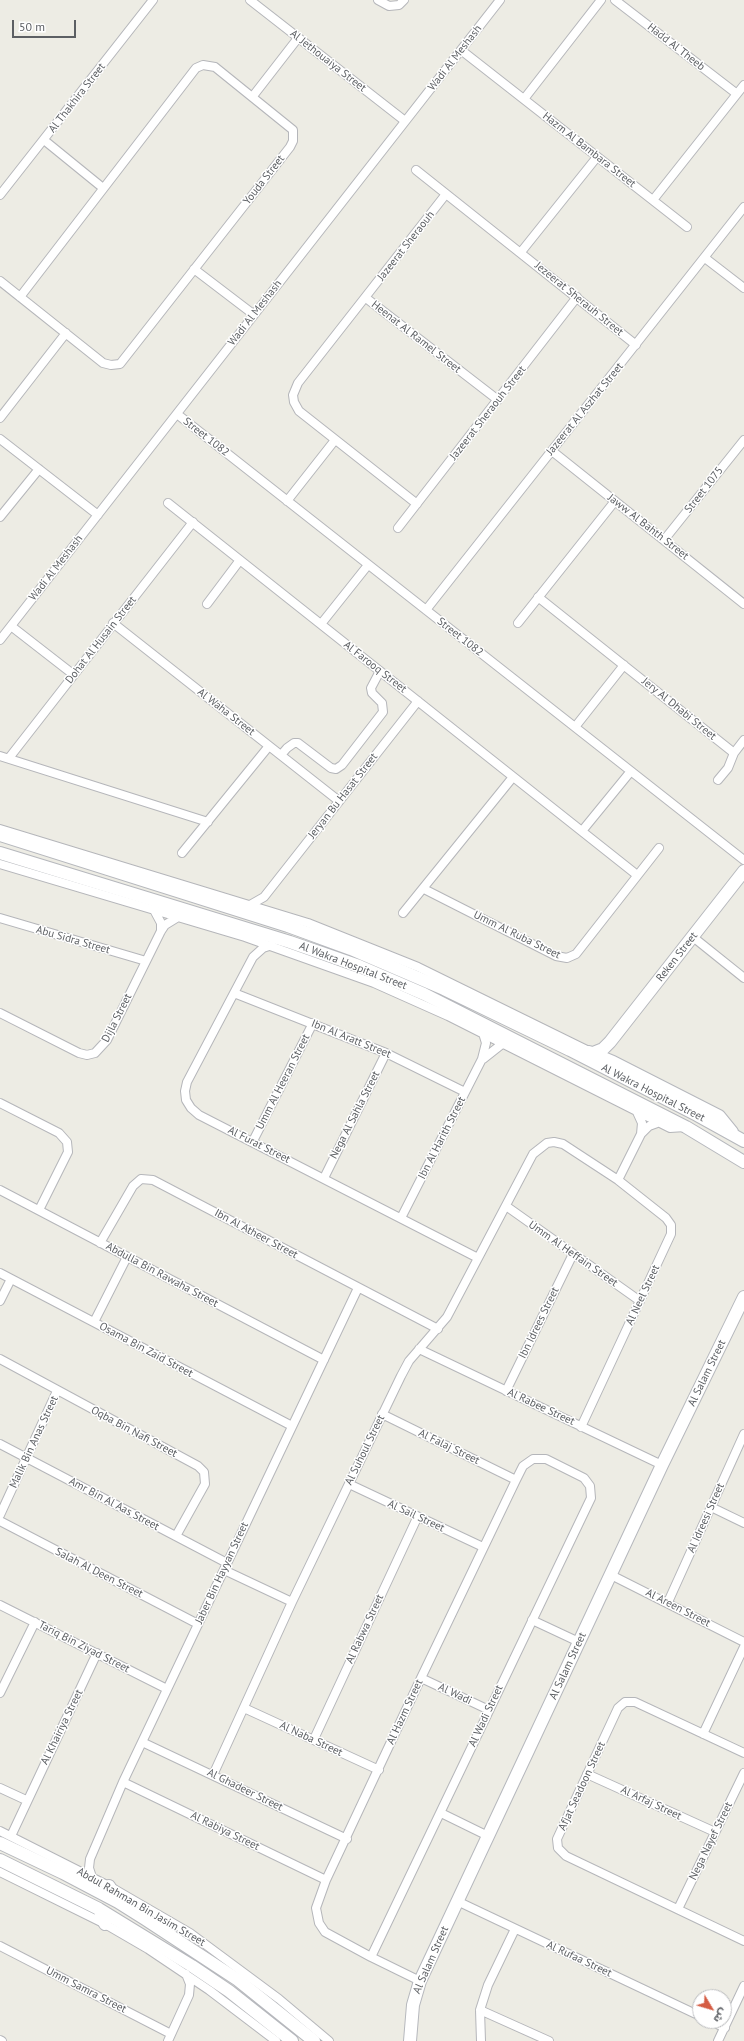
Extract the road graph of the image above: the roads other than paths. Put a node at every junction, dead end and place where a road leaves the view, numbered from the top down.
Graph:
1 (153, 0) edge
2 (250, 0) edge
3 (378, 0) edge
4 (404, 0) edge
5 (500, 0) edge
6 (601, 0) edge
7 (614, 0) edge
8 (298, 38) junction
9 (461, 50) junction
10 (744, 85) edge
11 (737, 94) junction
12 (253, 96) junction
13 (524, 99) junction
14 (405, 121) junction
15 (44, 140) junction
16 (597, 157) junction
17 (416, 170) dead end
18 (104, 188) junction
19 (446, 194) junction
20 (0, 195) edge
21 (653, 200) junction
22 (744, 208) edge
23 (686, 227) dead end
24 (521, 252) junction
25 (705, 258) junction
26 (194, 269) junction
27 (0, 281) edge
28 (744, 288) edge
29 (20, 297) junction
30 (577, 297) junction
31 (366, 298) junction
32 (253, 314) junction
33 (66, 333) junction
34 (636, 345) junction
35 (498, 400) junction
36 (177, 414) junction
37 (0, 418) edge
38 (0, 439) edge
39 (335, 440) junction
40 (743, 444) edge
41 (552, 451) junction
42 (39, 469) junction
43 (287, 501) junction
44 (615, 501) junction
45 (168, 503) dead end
46 (416, 504) junction
47 (98, 515) junction
48 (0, 517) edge
49 (193, 522) junction
50 (398, 528) dead end
51 (664, 540) junction
52 (240, 560) junction
53 (368, 565) junction
54 (538, 597) junction
55 (207, 604) dead end
56 (744, 604) edge
57 (426, 610) junction
58 (113, 623) junction
59 (518, 623) dead end
60 (321, 624) junction
61 (11, 626) junction
62 (0, 640) edge
63 (624, 665) junction
64 (380, 671) junction
65 (74, 675) junction
66 (418, 701) junction
67 (575, 727) junction
68 (744, 740) edge
69 (269, 746) junction
70 (734, 753) junction
71 (281, 755) junction
72 (0, 756) edge
73 (9, 758) junction
74 (631, 771) junction
75 (513, 777) junction
76 (718, 780) dead end
77 (339, 801) junction
78 (208, 822) junction
79 (0, 828) edge
80 (582, 831) junction
81 (0, 835) edge
82 (658, 848) dead end
83 (0, 853) edge
84 (182, 854) dead end
85 (744, 860) edge
86 (0, 864) edge
87 (744, 871) edge
88 (637, 875) junction
89 (424, 889) junction
90 (268, 891) junction
91 (250, 905) junction
92 (154, 910) junction
93 (274, 912) junction
94 (403, 914) dead end
95 (0, 918) edge
96 (178, 918) junction
97 (288, 926) junction
98 (161, 931) junction
99 (245, 937) junction
100 (693, 938) junction
101 (290, 942) junction
102 (270, 945) junction
103 (253, 957) junction
104 (146, 961) junction
105 (744, 978) edge
106 (234, 993) junction
107 (0, 1013) edge
108 (475, 1020) junction
109 (313, 1023) junction
110 (484, 1034) junction
111 (610, 1042) junction
112 (502, 1044) junction
113 (570, 1050) junction
114 (386, 1052) junction
115 (593, 1053) junction
116 (482, 1059) junction
117 (613, 1062) junction
118 (465, 1092) junction
119 (0, 1103) edge
120 (637, 1112) junction
121 (660, 1122) junction
122 (686, 1127) junction
123 (641, 1134) junction
124 (740, 1139) edge
125 (253, 1141) junction
126 (546, 1143) joint
127 (744, 1162) edge
128 (324, 1178) junction
129 (618, 1180) junction
130 (0, 1190) edge
131 (506, 1206) junction
132 (39, 1210) junction
133 (401, 1218) junction
134 (100, 1243) junction
135 (573, 1254) junction
136 (127, 1257) junction
137 (478, 1258) junction
138 (0, 1273) edge
139 (11, 1279) junction
140 (358, 1288) junction
141 (744, 1297) edge
142 (0, 1301) edge
143 (640, 1301) junction
144 (94, 1322) junction
145 (438, 1329) junction
146 (419, 1350) junction
147 (0, 1359) edge
148 (324, 1360) junction
149 (58, 1391) junction
150 (506, 1391) junction
151 (382, 1414) junction
152 (292, 1426) junction
153 (581, 1427) junction
154 (744, 1434) edge
155 (0, 1444) edge
156 (26, 1458) junction
157 (662, 1465) junction
158 (516, 1480) junction
159 (349, 1484) junction
160 (590, 1486) joint
161 (711, 1507) junction
162 (0, 1515) edge
163 (418, 1518) junction
164 (0, 1521) edge
165 (744, 1523) edge
166 (176, 1536) junction
167 (483, 1547) junction
168 (226, 1566) junction
169 (611, 1575) junction
170 (292, 1602) junction
171 (668, 1602) junction
172 (0, 1604) edge
173 (532, 1620) junction
174 (35, 1622) junction
175 (198, 1624) junction
176 (580, 1642) junction
177 (744, 1642) edge
178 (744, 1647) edge
179 (97, 1654) junction
180 (421, 1678) junction
181 (167, 1689) junction
182 (0, 1693) edge
183 (244, 1708) junction
184 (490, 1710) junction
185 (703, 1734) junction
186 (314, 1739) junction
187 (142, 1742) junction
188 (744, 1753) edge
189 (379, 1770) junction
190 (744, 1773) edge
191 (587, 1774) junction
192 (213, 1775) junction
193 (123, 1782) junction
194 (0, 1788) edge
195 (26, 1800) junction
196 (441, 1813) junction
197 (0, 1831) edge
198 (715, 1832) junction
199 (11, 1836) junction
200 (488, 1836) junction
201 (347, 1839) junction
202 (0, 1843) edge
203 (90, 1859) junction
204 (0, 1860) edge
205 (70, 1866) junction
206 (0, 1872) edge
207 (92, 1877) junction
208 (326, 1880) junction
209 (109, 1886) junction
210 (118, 1902) junction
211 (457, 1902) junction
212 (99, 1909) junction
213 (678, 1909) junction
214 (105, 1924) junction
215 (515, 1929) junction
216 (744, 1941) edge
217 (0, 1946) edge
218 (371, 1957) junction
219 (186, 1974) junction
220 (420, 1981) junction
221 (744, 1986) edge
222 (210, 1990) junction
223 (189, 1995) junction
224 (480, 2010) junction
225 (692, 2012) edge
226 (732, 2013) edge
227 (725, 2029) edge
228 (170, 2037) edge
229 (721, 2040) edge
230 (276, 2041) edge
231 (292, 2041) edge
232 (314, 2041) edge
233 (329, 2041) edge
234 (410, 2041) edge
235 (481, 2041) edge
236 (549, 2041) edge

1 - 15 street, Al Thakhira Street
2 - 8 street, Al Jethouaiya Street
3 - 4 street
5 - 9 street, Wadi Al Meshash
6 - 13 street
7 - 11 street, Hadd Al Theeb
8 - 12 street
8 - 14 street, Al Jethouaiya Street
9 - 13 street, Hazm Al Bambara Street
9 - 14 street, Wadi Al Meshash
10 - 11 street
11 - 21 street
12 - 18 street, Youda Street
12 - 26 street, Youda Street
13 - 16 street, Hazm Al Bambara Street
14 - 32 street, Wadi Al Meshash
15 - 18 street
15 - 20 street, Al Thakhira Street
16 - 21 street, Hazm Al Bambara Street
16 - 24 street
17 - 19 street, Jezeerat Sherauh Street
18 - 29 street, Youda Street
19 - 24 street, Jezeerat Sherauh Street
19 - 31 street, Jazeerat Sheraouh
21 - 23 street, Hazm Al Bambara Street
22 - 25 street, Jazeerat Al Aszhat Street
24 - 30 street, Jezeerat Sherauh Street
25 - 28 street
25 - 34 street, Jazeerat Al Aszhat Street
26 - 32 street
26 - 33 street, Youda Street
27 - 29 street, Youda Street
29 - 33 street, Youda Street
30 - 34 street, Jezeerat Sherauh Street
30 - 35 street, Jazeerat Sheraouh Street
31 - 35 street, Heenat Al Ramel Street
31 - 39 street, Heenat Al Ramel Street
32 - 36 street, Wadi Al Meshash
33 - 37 street
34 - 41 street, Jazeerat Al Aszhat Street
35 - 46 street, Jazeerat Sheraouh Street
36 - 43 street, Street 1082
36 - 47 street, Wadi Al Meshash
38 - 42 street
39 - 43 street
39 - 46 street, Heenat Al Ramel Street
40 - 51 street, Street 1075
41 - 44 street, Jaww Al Bahth Street
41 - 57 street, Jazeerat Al Aszhat Street
42 - 47 street
42 - 48 street
43 - 53 street, Street 1082
44 - 51 street, Jaww Al Bahth Street
44 - 54 street
45 - 49 street, Al Farooq Street
46 - 50 street, Jazeerat Sheraouh Street
47 - 61 street, Wadi Al Meshash
49 - 52 street, Al Farooq Street
49 - 58 street, Dohat Al Husain Street
51 - 56 street, Jaww Al Bahth Street
52 - 55 street
52 - 60 street, Al Farooq Street
53 - 57 street, Street 1082
53 - 60 street
54 - 59 street
54 - 63 street, Jery Al Dhabi Street
57 - 67 street, Street 1082
58 - 65 street, Dohat Al Husain Street
58 - 69 street, Al Waha Street
60 - 64 street, Al Farooq Street
61 - 62 street, Wadi Al Meshash
61 - 65 street
63 - 67 street
63 - 70 street, Jery Al Dhabi Street
64 - 66 street, Al Farooq Street
64 - 71 street
65 - 73 street, Dohat Al Husain Street
66 - 75 street, Al Farooq Street
66 - 77 street, Jeryan Bu Hasat Street
67 - 74 street, Street 1082
68 - 70 street
69 - 71 street, Al Waha Street
69 - 78 street
70 - 76 street
71 - 77 street, Al Waha Street
72 - 73 street
73 - 78 street
74 - 80 street
74 - 85 street, Street 1082
75 - 80 street, Al Farooq Street
75 - 89 street
77 - 90 street, Jeryan Bu Hasat Street
78 - 84 street
79 - 91 street, Al Wakra Hospital Street
80 - 88 street, Al Farooq Street
81 - 97 street, Al Wakra Hospital Street
82 - 88 street, Umm Al Ruba Street
83 - 101 street, Al Wakra Hospital Street
86 - 92 street, Al Wakra Hospital Street
87 - 100 street, Reken Street
88 - 89 street, Umm Al Ruba Street
89 - 94 street
90 - 91 street, Jeryan Bu Hasat Street
90 - 93 street
91 - 93 street, Al Wakra Hospital Street
92 - 96 street, Al Wakra Hospital Street
92 - 98 street
93 - 97 street
93 - 115 street, Al Wakra Hospital Street
95 - 104 street, Abu Sidra Street
96 - 98 street, Dijla Street
96 - 99 street, Al Wakra Hospital Street
97 - 113 street, Al Wakra Hospital Street
98 - 104 street, Dijla Street
99 - 102 street, Al Wakra Hospital Street
99 - 103 street
100 - 105 street
100 - 111 street, Reken Street
101 - 102 street, Al Furat Street
101 - 108 street, Al Wakra Hospital Street
102 - 103 street, Al Furat Street
102 - 110 street, Al Wakra Hospital Street
103 - 106 street, Al Furat Street
104 - 107 street, Dijla Street
106 - 109 street, Ibn Al Aratt Street
106 - 125 street, Al Furat Street
108 - 110 street
108 - 122 street, Al Wakra Hospital Street
109 - 114 street, Ibn Al Aratt Street
109 - 125 street, Umm Al Heeran Street
110 - 112 street, Al Wakra Hospital Street
110 - 116 street, Ibn Al Harith Street
111 - 115 street, Reken Street
111 - 117 street
112 - 116 street, Ibn Al Harith Street
112 - 120 street, Al Wakra Hospital Street
113 - 115 street, Al Wakra Hospital Street
113 - 124 street, Al Wakra Hospital Street
114 - 118 street, Ibn Al Aratt Street
114 - 128 street, Nega Al Sahla Street
115 - 117 street, Al Wakra Hospital Street
116 - 118 street, Ibn Al Harith Street
117 - 124 street, Al Wakra Hospital Street
118 - 133 street, Ibn Al Harith Street
119 - 132 street
120 - 121 street, Al Wakra Hospital Street
120 - 123 street
121 - 122 street, Al Wakra Hospital Street
121 - 123 street
122 - 127 street, Al Wakra Hospital Street
123 - 129 street
125 - 128 street, Al Furat Street
126 - 129 street, Al Neel Street
126 - 131 street, Al Suhoul Street
128 - 133 street, Al Furat Street
129 - 143 street, Al Neel Street
130 - 132 street, Abdulla Bin Rawaha Street
131 - 135 street, Umm Al Heffain Street
131 - 137 street, Al Suhoul Street
132 - 134 street, Abdulla Bin Rawaha Street
133 - 137 street, Al Furat Street
134 - 136 street, Abdulla Bin Rawaha Street
134 - 140 street, Ibn Al Atheer Street
135 - 143 street, Umm Al Heffain Street
135 - 150 street, Ibn Idrees Street
136 - 144 street
136 - 148 street, Abdulla Bin Rawaha Street
137 - 145 street, Al Suhoul Street
138 - 139 street, Osama Bin Zaid Street
139 - 142 street
139 - 144 street, Osama Bin Zaid Street
140 - 145 street, Ibn Al Atheer Street
140 - 148 street, Jaber Bin Hayyan Street
141 - 157 street, Al Salam Street
143 - 153 street, Al Neel Street
144 - 152 street, Osama Bin Zaid Street
145 - 146 street, Al Suhoul Street
146 - 150 street, Al Rabee Street
146 - 151 street, Al Suhoul Street
147 - 149 street, Oqba Bin Nafi Street
148 - 152 street, Jaber Bin Hayyan Street
149 - 156 street, Malik Bin Anas Street
149 - 166 street, Oqba Bin Nafi Street
150 - 153 street, Al Rabee Street
151 - 158 street, Al Falaj Street
151 - 159 street, Al Suhoul Street
152 - 168 street, Jaber Bin Hayyan Street
153 - 157 street, Al Rabee Street
154 - 161 street, Al Idreesi Street
155 - 156 street, Amr Bin Al Aas Street
156 - 162 street, Malik Bin Anas Street
156 - 166 street, Amr Bin Al Aas Street
157 - 169 street, Al Salam Street
158 - 160 street, Al Hazm Street
158 - 167 street, Al Hazm Street
159 - 163 street, Al Sail Street
159 - 170 street, Al Suhoul Street
160 - 173 street, Al Wadi Street
161 - 165 street
161 - 171 street, Al Idreesi Street
163 - 167 street, Al Sail Street
163 - 186 street, Al Rabwa Street
164 - 175 street, Salah Al Deen Street
166 - 168 street, Amr Bin Al Aas Street
167 - 180 street, Al Hazm Street
168 - 170 street, Amr Bin Al Aas Street
168 - 175 street, Jaber Bin Hayyan Street
169 - 171 street, Al Areen Street
169 - 176 street, Al Salam Street
170 - 183 street, Al Suhoul Street
171 - 177 street, Al Areen Street
172 - 174 street, Tariq Bin Ziyad Street
173 - 176 street
173 - 184 street, Al Wadi Street
174 - 179 street, Tariq Bin Ziyad Street
174 - 182 street
175 - 181 street, Jaber Bin Hayyan Street
176 - 200 street, Al Salam Street
178 - 185 street
179 - 181 street, Tariq Bin Ziyad Street
179 - 195 street, Al Khairiya Street
180 - 184 street, Al Wadi
180 - 189 street, Al Hazm Street
181 - 187 street, Jaber Bin Hayyan Street
183 - 186 street, Al Naba Street
183 - 192 street, Al Suhoul Street
184 - 196 street, Al Wadi Street
185 - 188 street, Afjat Seadoon Street
185 - 191 street, Afjat Seadoon Street
186 - 189 street, Al Naba Street
187 - 192 street, Al Ghadeer Street
187 - 193 street, Jaber Bin Hayyan Street
189 - 201 street, Al Hazm Street
190 - 198 street, Nega Nayef Street
191 - 198 street, Al Arfaj Street
191 - 213 street, Afjat Seadoon Street
192 - 201 street, Al Ghadeer Street
193 - 203 street, Jaber Bin Hayyan Street
193 - 208 street, Al Rabiya Street
194 - 195 street
195 - 199 street, Al Khairiya Street
196 - 200 street
196 - 218 street, Al Wadi Street
197 - 199 street, Abdul Rahman Bin Jasim Street
198 - 213 street, Nega Nayef Street
199 - 205 street, Abdul Rahman Bin Jasim Street
200 - 211 street, Al Salam Street
201 - 208 street, Al Hazm Street
202 - 210 street, Abdul Rahman Bin Jasim Street
203 - 205 street
203 - 207 street, Jaber Bin Hayyan Street
204 - 212 street, Abdul Rahman Bin Jasim Street
205 - 207 street, Abdul Rahman Bin Jasim Street
206 - 214 street
207 - 209 street, Abdul Rahman Bin Jasim Street
208 - 218 street, Al Hazm Street
209 - 210 street
209 - 233 street, Abdul Rahman Bin Jasim Street
210 - 232 street, Abdul Rahman Bin Jasim Street
211 - 215 street, Al Rufaa Street
211 - 220 street, Al Salam Street
212 - 214 street
212 - 231 street, Abdul Rahman Bin Jasim Street
213 - 216 street, Afjat Seadoon Street
214 - 219 street
215 - 224 street
215 - 225 street, Al Rufaa Street
217 - 228 street, Umm Samra Street
218 - 220 street, Al Hazm Street
219 - 222 street
219 - 223 street
220 - 234 street, Al Salam Street
221 - 226 street
222 - 223 street
222 - 230 street
223 - 228 street
224 - 235 street
224 - 236 street
227 - 229 street

